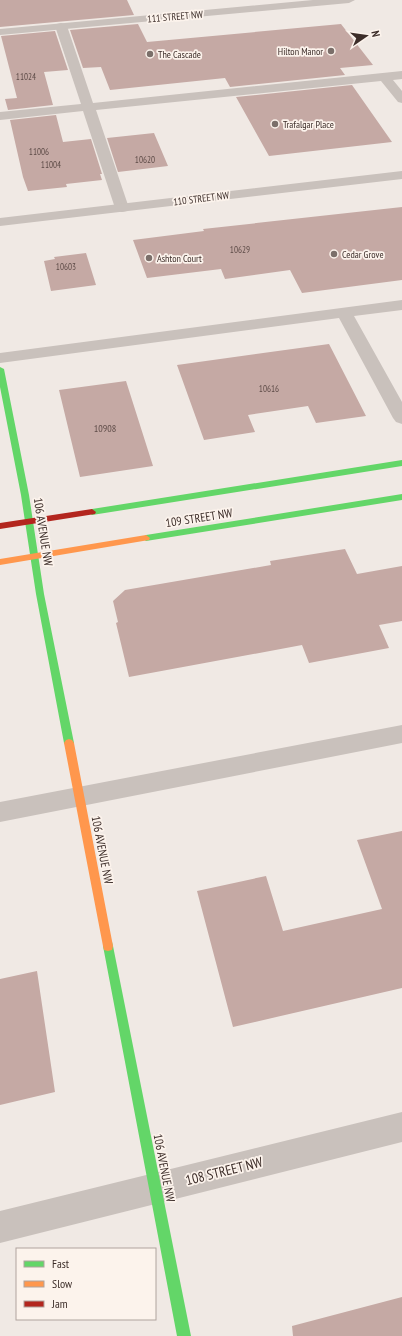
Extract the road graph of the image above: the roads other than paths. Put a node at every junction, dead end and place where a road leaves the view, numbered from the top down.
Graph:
1 (349, 0) edge
2 (61, 26) junction
3 (0, 32) edge
4 (402, 75) edge
5 (384, 77) junction
6 (402, 99) edge
7 (89, 107) junction
8 (0, 116) edge
9 (402, 175) edge
10 (122, 208) junction
11 (0, 222) edge
12 (402, 305) edge
13 (344, 313) junction
14 (0, 358) edge
15 (0, 368) edge
16 (402, 418) edge
17 (402, 463) edge
18 (402, 497) edge
19 (29, 521) junction
20 (0, 526) edge
21 (34, 556) junction
22 (0, 562) edge
23 (402, 734) edge
24 (79, 798) junction
25 (0, 812) edge
26 (402, 1127) edge
27 (156, 1188) junction
28 (0, 1227) edge
29 (184, 1336) edge

1 - 2 street, 111 STREET NW
2 - 3 street, 111 STREET NW
2 - 7 street
4 - 5 street
5 - 6 street
5 - 7 street
7 - 8 street
7 - 10 street
9 - 10 street, 110 STREET NW
10 - 11 street, 110 STREET NW
12 - 13 street
13 - 14 street
13 - 16 street
15 - 19 street, 106 AVENUE NW
17 - 19 street, 109 STREET NW
18 - 21 street, 109 STREET NW
19 - 20 street, 109 STREET NW
19 - 21 street, 106 AVENUE NW
21 - 22 street, 109 STREET NW
21 - 24 street, 106 AVENUE NW
23 - 24 street
24 - 25 street
24 - 27 street, 106 AVENUE NW
26 - 27 street, 108 STREET NW
27 - 28 street, 108 STREET NW
27 - 29 street, 106 AVENUE NW

